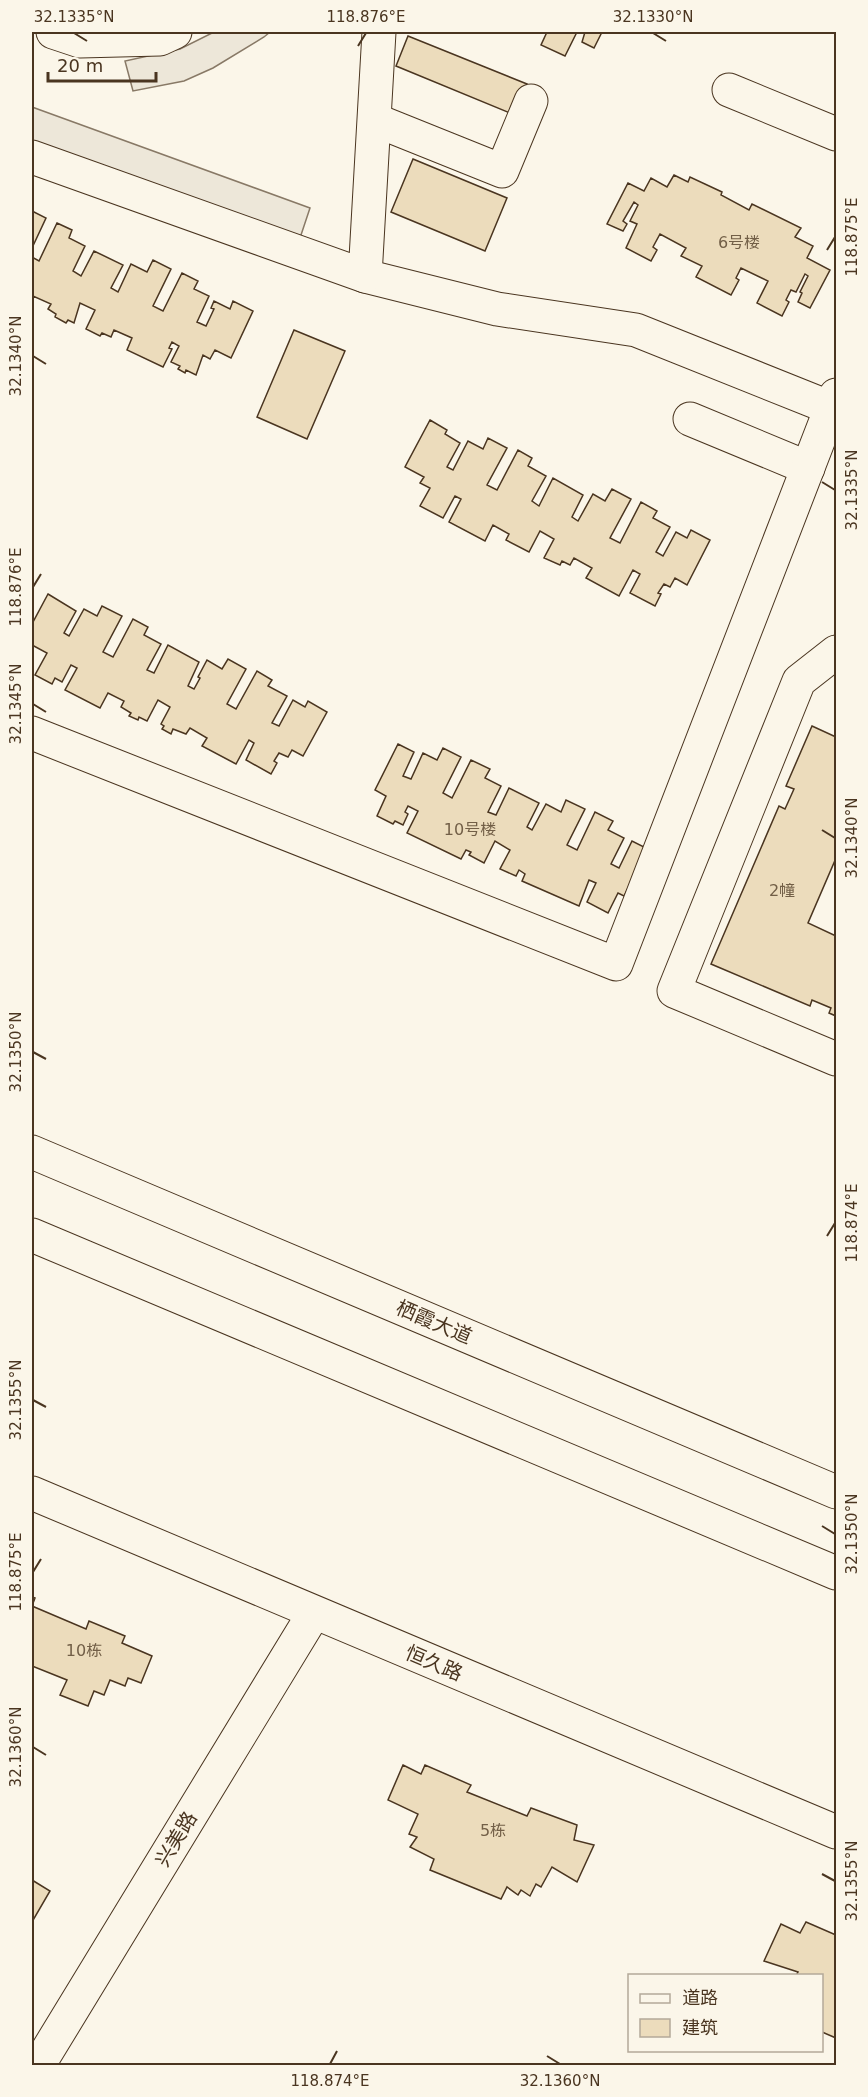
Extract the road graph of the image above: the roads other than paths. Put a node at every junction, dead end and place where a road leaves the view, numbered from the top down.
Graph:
1 (53, 32) edge
2 (175, 32) edge
3 (379, 32) edge
4 (729, 90) dead end
5 (531, 101) dead end
6 (375, 120) junction
7 (837, 134) edge
8 (32, 157) edge
9 (366, 276) junction
10 (834, 402) edge
11 (690, 419) dead end
12 (808, 468) junction
13 (837, 652) edge
14 (32, 733) edge
15 (837, 1059) edge
16 (32, 1152) edge
17 (32, 1235) edge
18 (32, 1492) edge
19 (837, 1492) edge
20 (837, 1573) edge
21 (314, 1613) junction
22 (837, 1832) edge
23 (38, 2066) edge

1 - 2 street
3 - 6 street
4 - 7 street
5 - 6 street
6 - 9 street
8 - 9 street
9 - 10 street
10 - 12 street
11 - 12 street
12 - 14 street
13 - 15 street
16 - 19 street, 栖霞大道
17 - 20 street
18 - 21 street, 恒久路
21 - 22 street, 恒久路
21 - 23 street, 兴美路

